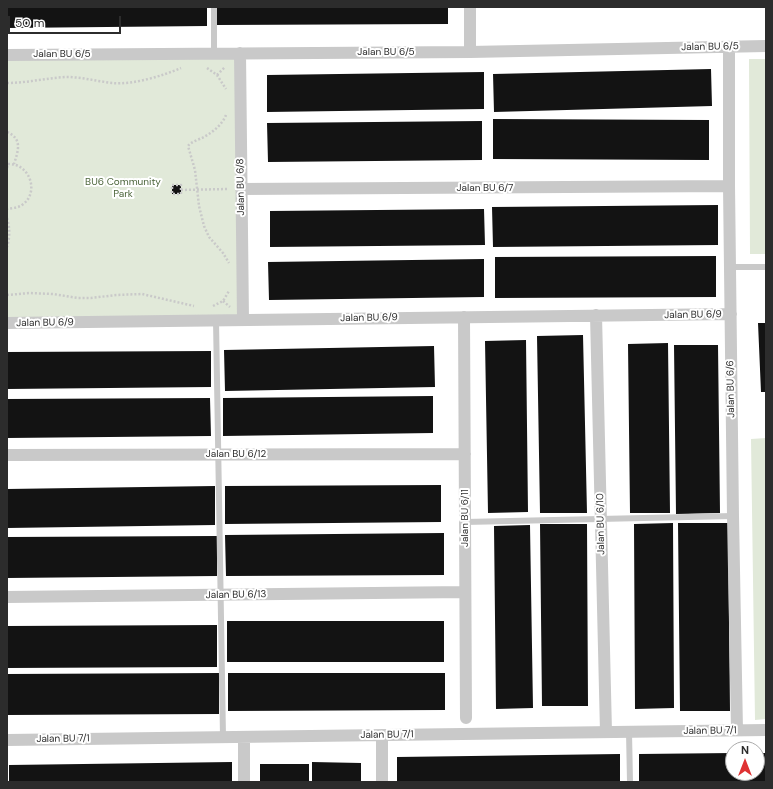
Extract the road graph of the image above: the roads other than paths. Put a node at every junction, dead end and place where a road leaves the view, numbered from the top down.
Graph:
1 (214, 7) edge
2 (470, 7) edge
3 (765, 46) edge
4 (729, 47) junction
5 (470, 52) junction
6 (214, 54) junction
7 (240, 54) junction
8 (7, 55) edge
9 (729, 186) junction
10 (238, 189) junction
11 (730, 267) junction
12 (766, 267) edge
13 (731, 314) junction
14 (596, 316) junction
15 (464, 317) junction
16 (216, 320) junction
17 (243, 320) junction
18 (7, 323) edge
19 (218, 454) junction
20 (465, 454) junction
21 (7, 455) edge
22 (733, 516) junction
23 (601, 519) junction
24 (465, 522) junction
25 (466, 592) junction
26 (220, 595) junction
27 (7, 597) edge
28 (466, 718) dead end
29 (737, 730) junction
30 (766, 730) edge
31 (606, 732) junction
32 (629, 732) junction
33 (382, 735) junction
34 (223, 737) junction
35 (244, 737) junction
36 (7, 740) edge
37 (244, 782) edge
38 (382, 782) edge
39 (630, 782) edge

1 - 6 lane
2 - 5 street
3 - 4 street, Jalan BU 6/5
4 - 5 street, Jalan BU 6/5
4 - 9 street, Jalan BU 6/6
5 - 7 street, Jalan BU 6/5
6 - 7 street, Jalan BU 6/5
6 - 8 street, Jalan BU 6/5
7 - 10 street, Jalan BU 6/8
9 - 10 street, Jalan BU 6/7
9 - 11 street, Jalan BU 6/6
10 - 17 street, Jalan BU 6/8
11 - 12 lane
11 - 13 street, Jalan BU 6/6
13 - 14 street, Jalan BU 6/9
13 - 22 street, Jalan BU 6/6
14 - 15 street, Jalan BU 6/9
14 - 23 street, Jalan BU 6/10
15 - 17 street, Jalan BU 6/9
15 - 20 street, Jalan BU 6/11
16 - 17 street, Jalan BU 6/9
16 - 18 street, Jalan BU 6/9
16 - 19 lane
19 - 20 street, Jalan BU 6/12
19 - 21 street, Jalan BU 6/12
19 - 26 lane
20 - 24 street, Jalan BU 6/11
22 - 23 lane
22 - 29 street, Jalan BU 6/6
23 - 24 lane
23 - 31 street, Jalan BU 6/10
24 - 25 street, Jalan BU 6/11
25 - 26 street, Jalan BU 6/13
25 - 28 street, Jalan BU 6/11
26 - 27 street, Jalan BU 6/13
26 - 34 lane
29 - 30 street, Jalan BU 7/1
29 - 32 street, Jalan BU 7/1
31 - 32 street, Jalan BU 7/1
31 - 33 street, Jalan BU 7/1
32 - 39 lane
33 - 35 street, Jalan BU 7/1
33 - 38 street
34 - 35 street, Jalan BU 7/1
34 - 36 street, Jalan BU 7/1
35 - 37 street

